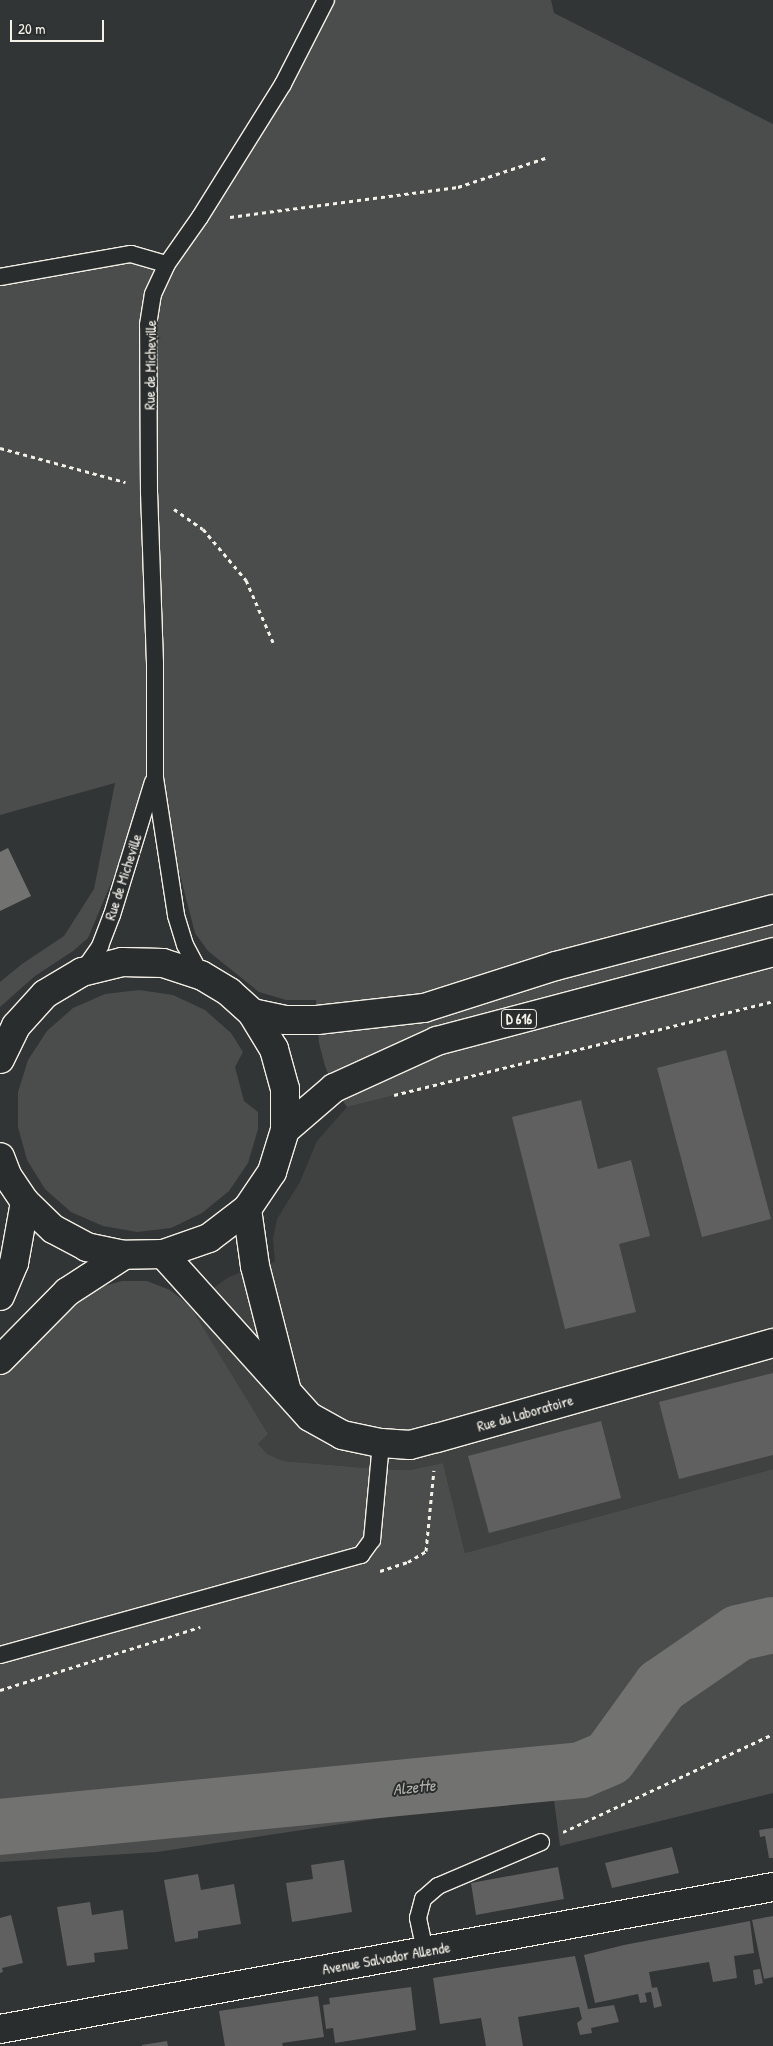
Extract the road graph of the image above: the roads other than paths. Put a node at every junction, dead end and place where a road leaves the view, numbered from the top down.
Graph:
1 (326, 0) edge
2 (167, 264) junction
3 (0, 277) edge
4 (155, 778) junction
5 (773, 909) edge
6 (773, 952) edge
7 (82, 972) junction
8 (201, 975) junction
9 (252, 1014) junction
10 (8, 1029) edge
11 (0, 1059) edge
12 (285, 1130) junction
13 (0, 1157) edge
14 (25, 1202) junction
15 (247, 1209) junction
16 (163, 1254) junction
17 (124, 1255) junction
18 (0, 1296) edge
19 (773, 1343) edge
20 (0, 1360) edge
21 (288, 1394) junction
22 (380, 1443) junction
23 (0, 1655) edge
24 (541, 1842) road end
25 (773, 1887) edge
26 (425, 1951) junction
27 (0, 2029) edge

1 - 2 lane, Rue de Micheville
2 - 3 lane
2 - 4 lane, Rue de Micheville
4 - 7 lane, Rue de Micheville
4 - 8 lane, Rue de Micheville
5 - 9 main road, D 616
6 - 12 main road, D 616
7 - 8 main road
7 - 10 main road
8 - 9 main road
9 - 12 main road
10 - 11 main road
12 - 15 main road
13 - 14 main road
14 - 17 main road
14 - 18 main road
15 - 16 main road
15 - 21 main road
16 - 17 main road
16 - 21 main road, Rue du Laboratoire
17 - 20 main road
19 - 22 main road, Rue du Laboratoire
21 - 22 main road, Rue du Laboratoire
22 - 23 lane
24 - 26 lane
25 - 26 main road, Avenue Salvador Allende
26 - 27 main road, Avenue Salvador Allende

